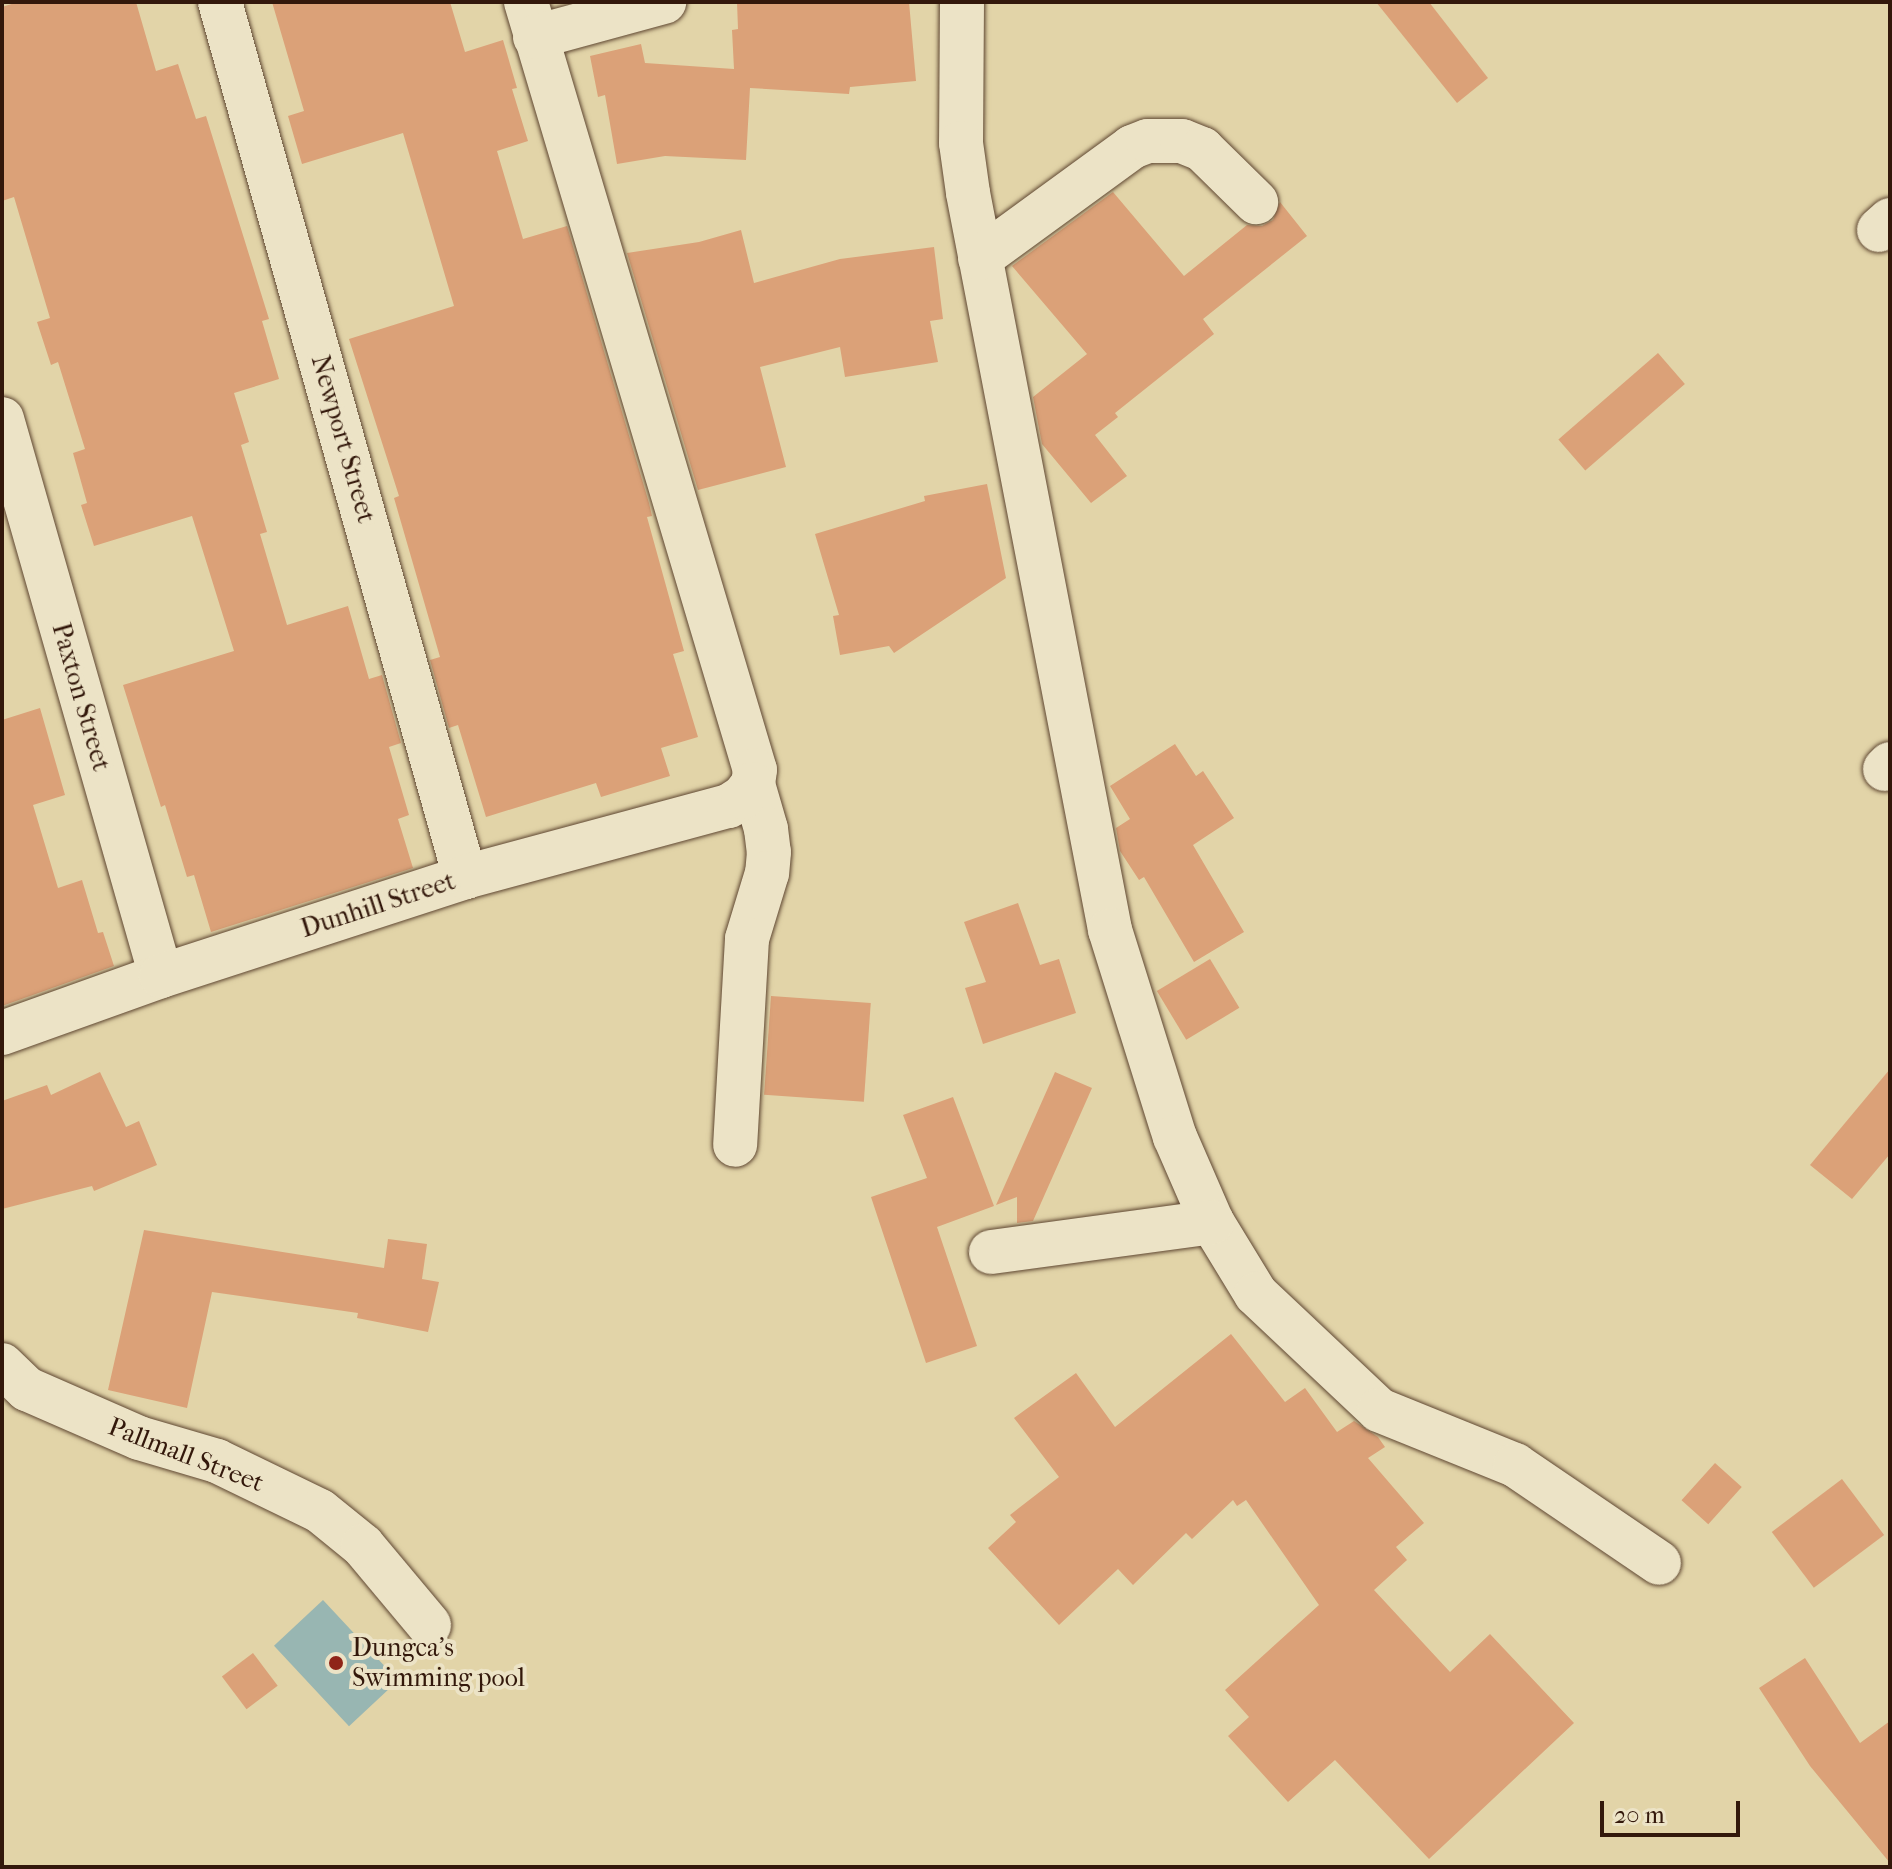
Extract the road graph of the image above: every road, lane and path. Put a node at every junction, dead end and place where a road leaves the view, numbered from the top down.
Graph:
1 (220, 2) edge
2 (664, 2) edge
3 (962, 2) edge
4 (530, 20) edge
5 (1256, 202) dead end
6 (980, 258) junction
7 (2, 419) edge
8 (753, 784) junction
9 (465, 877) junction
10 (161, 976) junction
11 (2, 1033) edge
12 (735, 1145) dead end
13 (1212, 1222) junction
14 (991, 1252) dead end
15 (2, 1365) edge
16 (1659, 1563) dead end
17 (429, 1625) dead end

1 - 9 street, Newport Street
2 - 4 street
3 - 6 street
4 - 8 street
5 - 6 street
6 - 13 street
7 - 10 street, Paxton Street
8 - 9 street, Dunhill Street
8 - 12 street
9 - 10 street, Dunhill Street
10 - 11 street, Dunhill Street
13 - 14 street
13 - 16 street
15 - 17 street, Pallmall Street

